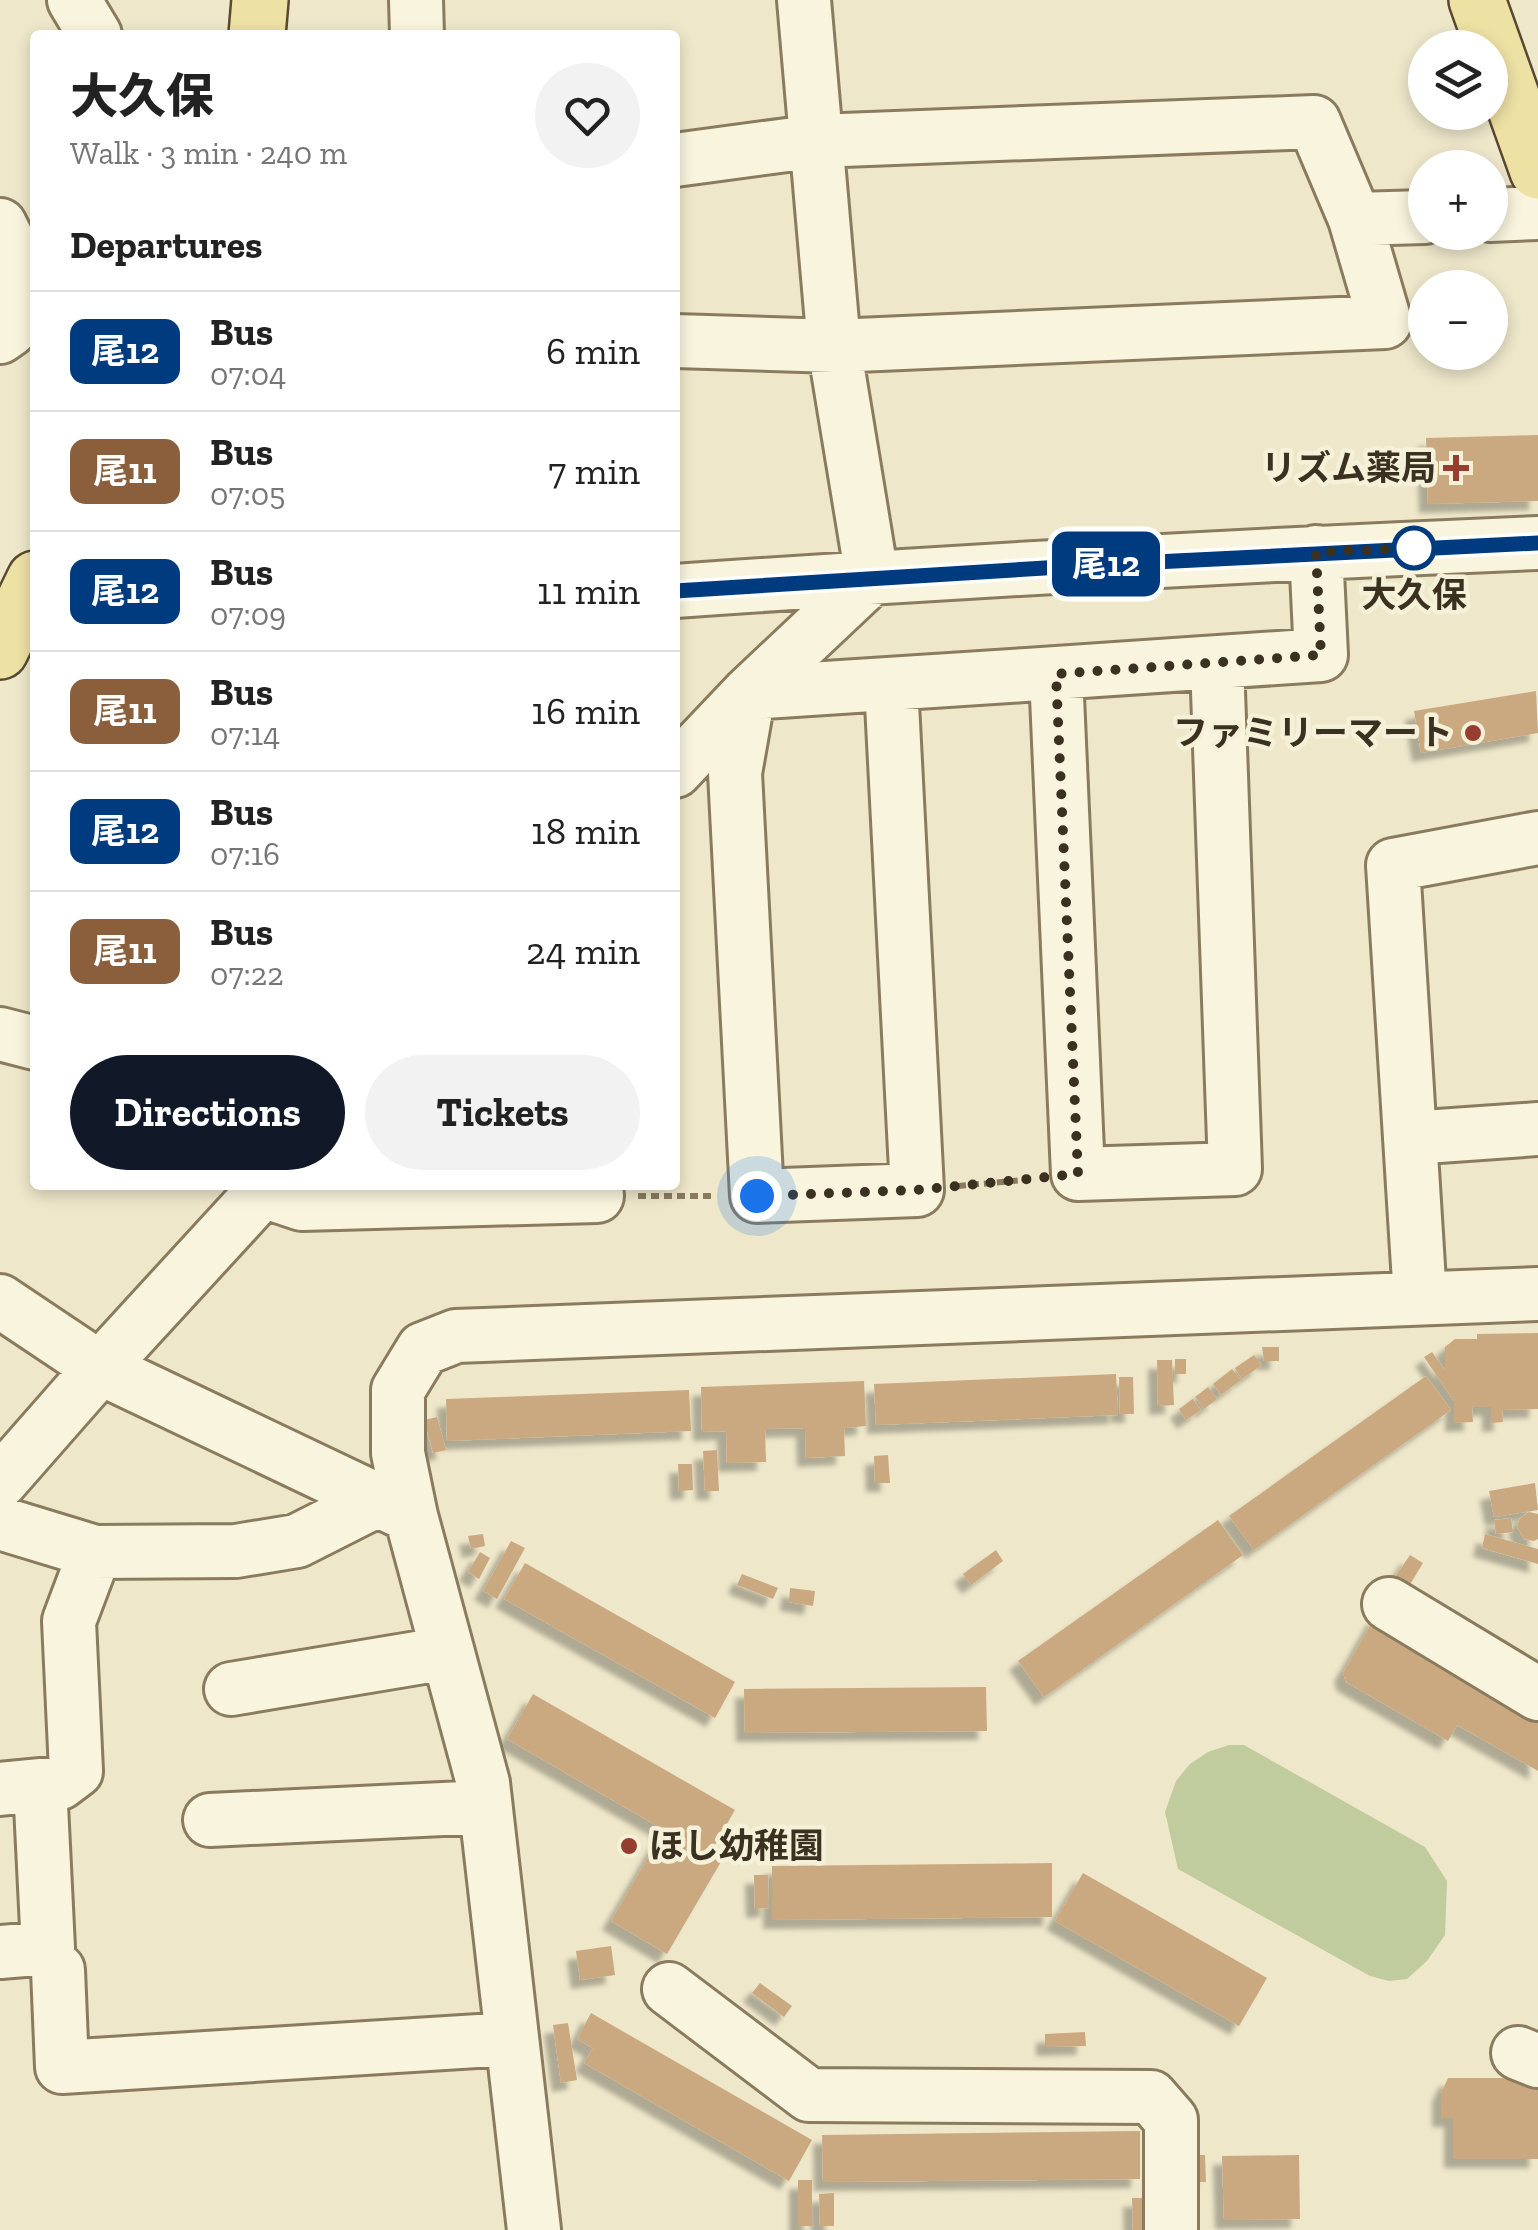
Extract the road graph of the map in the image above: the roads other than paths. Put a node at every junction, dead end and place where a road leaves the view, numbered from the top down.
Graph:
1 (74, 0) edge
2 (260, 0) edge
3 (416, 0) edge
4 (804, 0) edge
5 (1477, 0) edge
6 (92, 30) edge
7 (257, 30) edge
8 (417, 30) edge
9 (817, 141) junction
10 (680, 159) edge
11 (1538, 171) edge
12 (1538, 214) edge
13 (1508, 215) edge
14 (1408, 217) edge
15 (1355, 218) junction
16 (0, 225) edge
17 (29, 270) edge
18 (0, 338) edge
19 (680, 341) edge
20 (834, 346) junction
21 (1538, 543) edge
22 (1316, 552) junction
23 (872, 578) junction
24 (30, 591) edge
25 (680, 591) edge
26 (10, 641) edge
27 (1218, 663) junction
28 (1056, 674) junction
29 (891, 684) junction
30 (749, 693) junction
31 (680, 766) edge
32 (1538, 838) edge
33 (0, 1034) edge
34 (30, 1042) edge
35 (1538, 1129) edge
36 (1410, 1138) junction
37 (264, 1190) edge
38 (270, 1190) edge
39 (596, 1190) edge
40 (1538, 1294) edge
41 (1420, 1298) junction
42 (0, 1302) edge
43 (100, 1368) junction
44 (0, 1482) edge
45 (394, 1508) junction
46 (0, 1523) edge
47 (96, 1552) junction
48 (1389, 1604) dead end
49 (448, 1653) junction
50 (231, 1689) dead end
51 (1538, 1694) edge
52 (20, 1787) edge
53 (485, 1807) junction
54 (210, 1820) dead end
55 (0, 1952) edge
56 (58, 1970) dead end
57 (670, 1989) dead end
58 (511, 2025) junction
59 (534, 2230) edge
60 (1171, 2230) edge

1 - 6 street
2 - 7 main road
3 - 8 street
4 - 9 street
5 - 11 main road
9 - 10 street
9 - 15 street
9 - 20 street
12 - 13 street
14 - 15 street
15 - 20 street
16 - 17 street
17 - 18 street
19 - 20 street
20 - 23 street
21 - 22 street
22 - 23 street
22 - 27 street
23 - 25 street
23 - 30 street
24 - 26 main road
27 - 28 street
27 - 28 street
28 - 29 street
29 - 30 street
29 - 30 street
30 - 31 street
32 - 36 street
33 - 34 street
35 - 36 street
36 - 41 street
37 - 43 street
38 - 39 street
40 - 41 street
41 - 45 street
42 - 43 street
43 - 44 street
43 - 45 street
45 - 47 street
45 - 49 street
46 - 47 street
47 - 52 street
48 - 51 street
49 - 50 street
49 - 53 street
52 - 55 street
53 - 54 street
53 - 58 street
56 - 58 street
57 - 60 street
58 - 59 street

